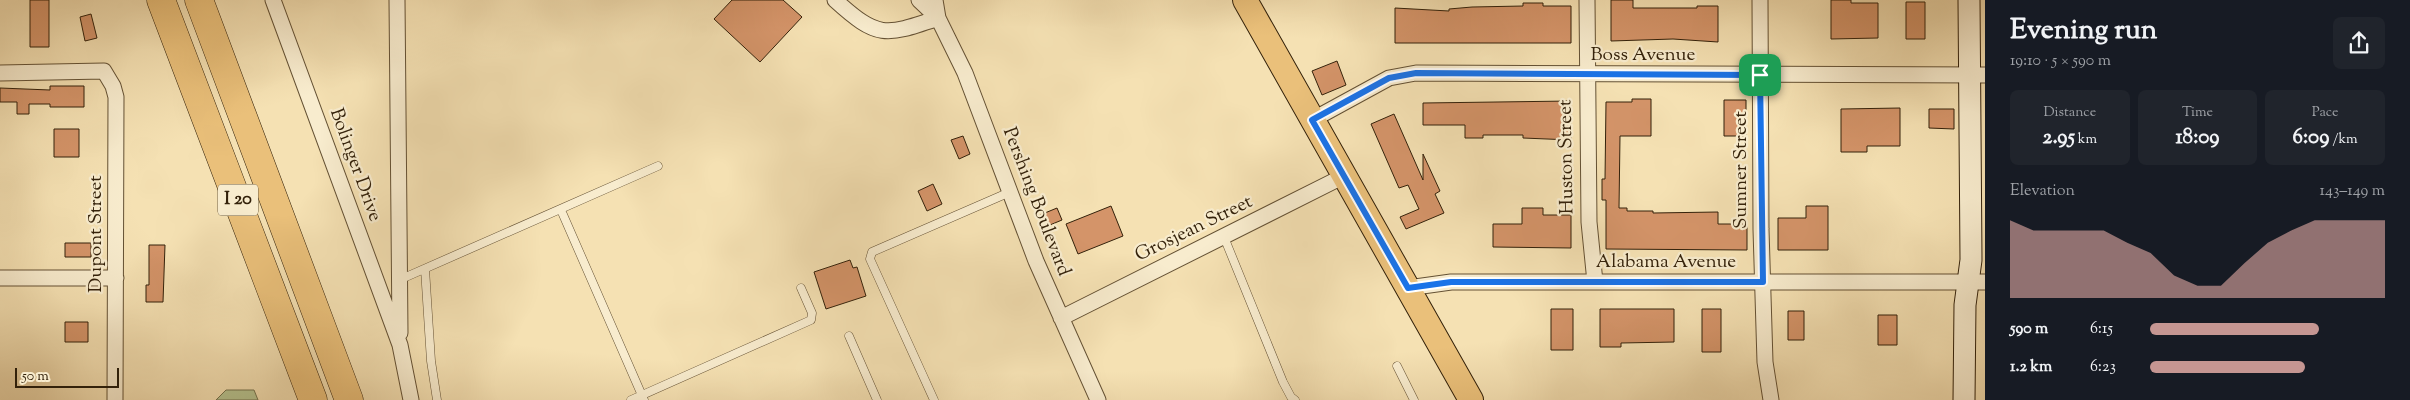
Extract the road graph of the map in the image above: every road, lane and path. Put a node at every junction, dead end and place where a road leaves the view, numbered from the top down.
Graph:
1 (161, 0) edge
2 (199, 0) edge
3 (273, 0) edge
4 (397, 0) edge
5 (835, 0) edge
6 (919, 0) edge
7 (935, 0) edge
8 (1245, 0) edge
9 (1586, 0) edge
10 (1760, 0) edge
11 (1970, 0) edge
12 (938, 18) junction
13 (0, 73) edge
14 (1586, 75) junction
15 (1760, 75) junction
16 (1977, 75) edge
17 (1312, 120) junction
18 (658, 166) dead end
19 (1344, 176) junction
20 (1010, 192) junction
21 (561, 210) junction
22 (1224, 237) junction
23 (425, 269) junction
24 (0, 278) edge
25 (116, 278) junction
26 (399, 280) junction
27 (1594, 282) junction
28 (1763, 282) junction
29 (1976, 282) edge
30 (801, 288) dead end
31 (1408, 288) junction
32 (1061, 318) junction
33 (849, 336) dead end
34 (400, 345) junction
35 (1398, 366) dead end
36 (643, 398) edge
37 (1290, 399) edge
38 (115, 400) edge
39 (313, 400) edge
40 (349, 400) edge
41 (410, 400) edge
42 (437, 400) edge
43 (631, 400) edge
44 (877, 400) edge
45 (934, 400) edge
46 (1098, 400) edge
47 (1414, 400) edge
48 (1471, 400) edge
49 (1771, 400) edge
50 (1964, 400) edge

1 - 39 highway, I 20
2 - 40 highway, I 20
3 - 34 street, Bolinger Drive
4 - 26 street, Bolinger Drive
5 - 12 street
6 - 12 street, Pershing Boulevard
7 - 12 street, Pershing Boulevard
8 - 17 main road
9 - 14 street, Huston Street
10 - 15 street, Sumner Street
11 - 16 street
12 - 20 street, Pershing Boulevard
13 - 25 street, Dupont Street
14 - 15 street, Boss Avenue
14 - 17 street, Boss Avenue
14 - 27 street, Huston Street
15 - 16 street, Boss Avenue
15 - 28 street, Sumner Street
16 - 29 street
17 - 19 main road
18 - 21 lane
19 - 22 street, Grosjean Street
19 - 31 main road
20 - 32 street, Pershing Boulevard
20 - 45 lane
21 - 23 lane
21 - 36 lane
22 - 32 street, Grosjean Street
22 - 37 lane
23 - 26 lane
23 - 42 lane
24 - 25 street
25 - 38 street, Dupont Street
26 - 34 street, Bolinger Drive
27 - 28 street, Alabama Avenue
27 - 31 street, Alabama Avenue
28 - 29 street, Alabama Avenue
28 - 49 street, Sumner Street
29 - 50 street
30 - 36 lane
31 - 48 main road
32 - 46 street, Pershing Boulevard
33 - 44 lane
34 - 41 street, Bolinger Drive
35 - 47 lane
36 - 43 lane

